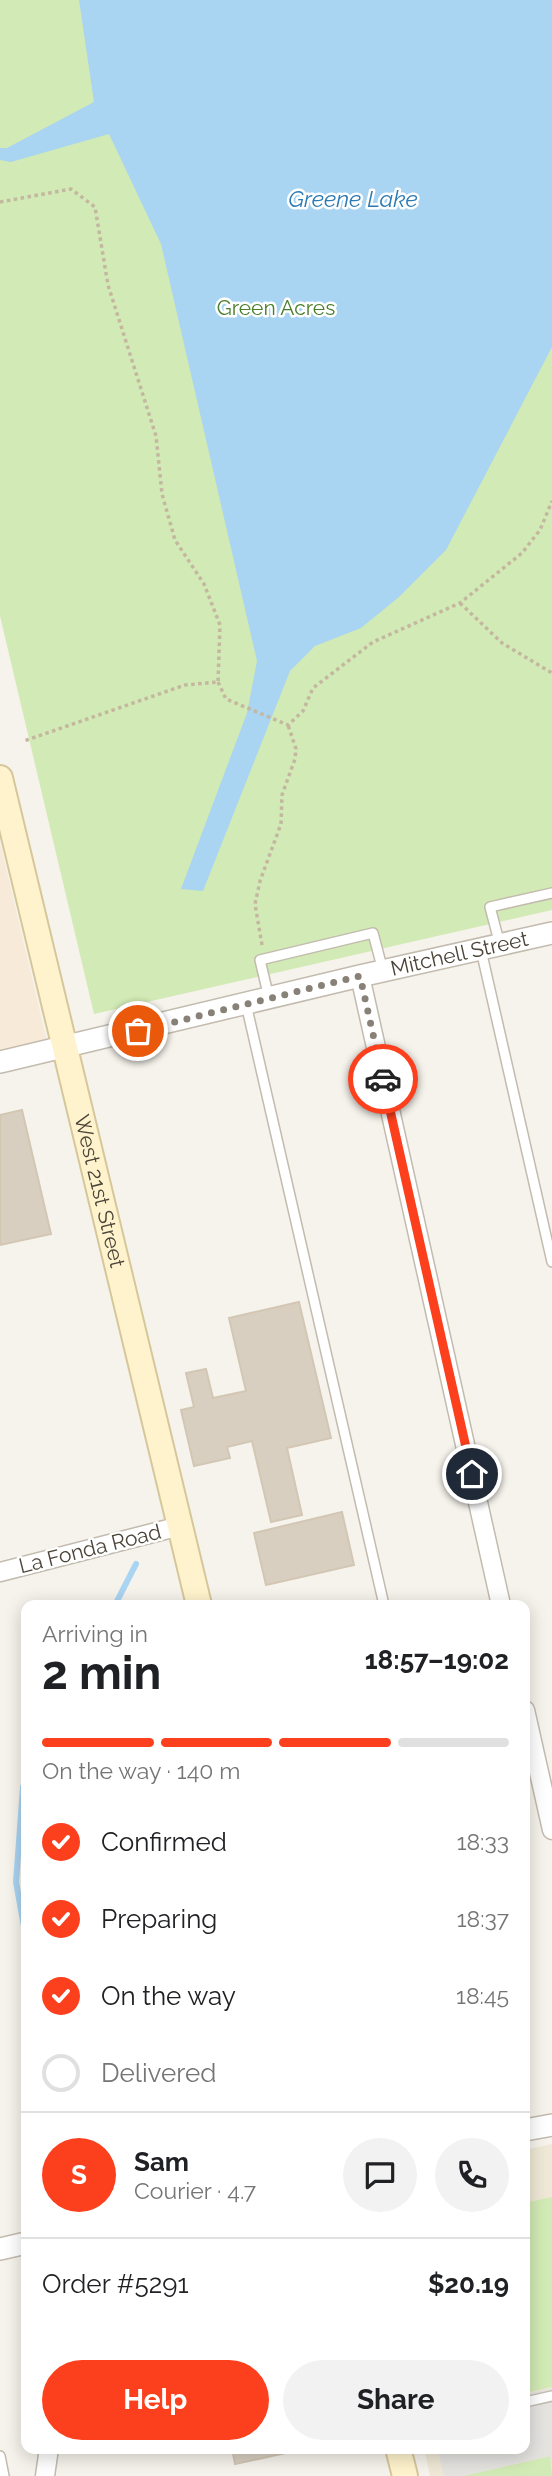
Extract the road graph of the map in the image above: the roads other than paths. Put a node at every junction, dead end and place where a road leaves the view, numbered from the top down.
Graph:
1 (0, 778) edge
2 (5, 825) edge
3 (552, 893) edge
4 (552, 933) edge
5 (490, 947) junction
6 (383, 971) junction
7 (360, 976) junction
8 (269, 998) junction
9 (246, 1004) junction
10 (65, 1047) junction
11 (0, 1062) edge
12 (552, 1262) edge
13 (180, 1526) junction
14 (0, 1572) edge
15 (198, 1600) edge
16 (383, 1600) edge
17 (500, 1600) edge
18 (530, 1732) edge
19 (552, 1830) edge
20 (552, 2124) edge
21 (530, 2129) edge
22 (21, 2244) edge
23 (0, 2249) edge
24 (552, 2396) edge
25 (530, 2401) edge
26 (48, 2454) edge
27 (400, 2454) edge
28 (0, 2456) edge
29 (4, 2476) edge
30 (45, 2476) edge
31 (405, 2476) edge

1 - 2 main road, West 21st Street
2 - 10 main road, West 21st Street
3 - 5 lane
4 - 5 street, Mitchell Street
5 - 6 street, Mitchell Street
5 - 12 lane
6 - 7 street, Mitchell Street
6 - 8 lane
7 - 8 street, Mitchell Street
7 - 17 street
8 - 9 street, Mitchell Street
9 - 10 street, Mitchell Street
9 - 16 lane
10 - 11 street, Mitchell Street
10 - 13 main road, West 21st Street
13 - 14 street, La Fonda Road
13 - 15 main road, West 21st Street
18 - 19 street
20 - 21 street
22 - 23 street
24 - 25 lane
26 - 30 street
27 - 31 main road
28 - 29 lane

